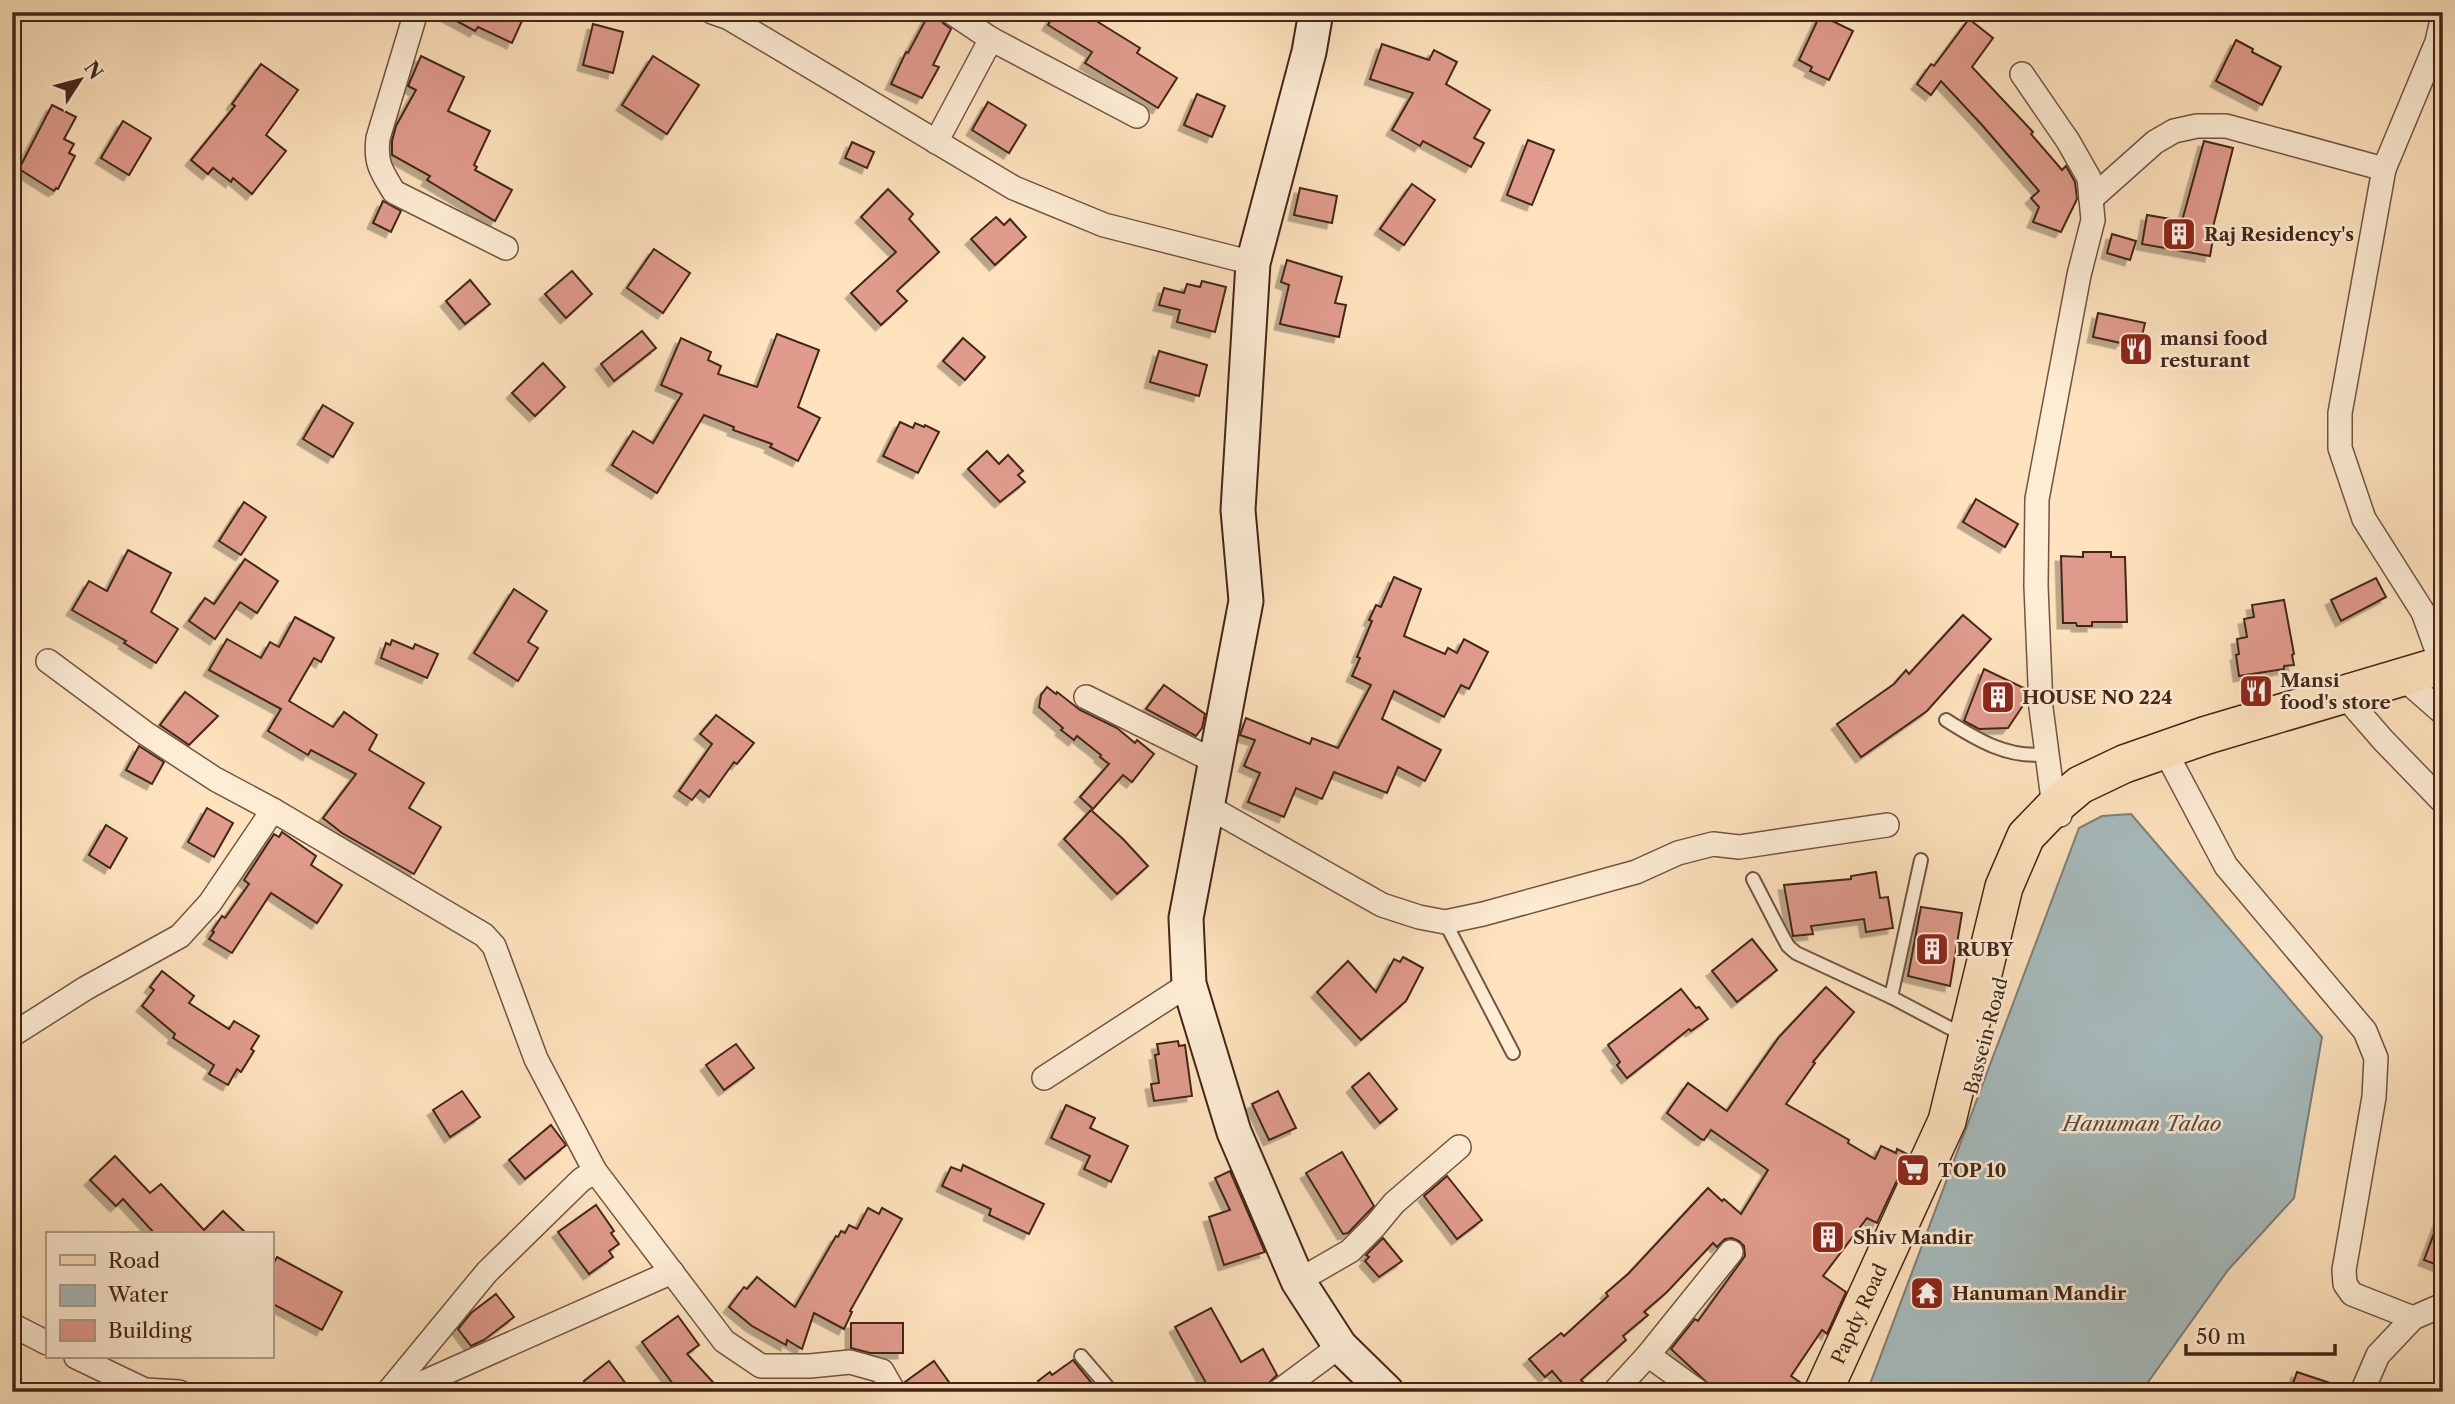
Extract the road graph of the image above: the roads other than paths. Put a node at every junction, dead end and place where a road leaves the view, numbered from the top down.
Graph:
1 (416, 12) edge
2 (712, 12) edge
3 (951, 12) edge
4 (1316, 12) edge
5 (2443, 15) edge
6 (991, 39) junction
7 (2022, 74) dead end
8 (1137, 116) dead end
9 (936, 142) junction
10 (2384, 169) junction
11 (2091, 199) junction
12 (506, 248) dead end
13 (1253, 263) junction
14 (48, 661) dead end
15 (2433, 680) edge
16 (1086, 697) dead end
17 (2348, 700) junction
18 (1946, 720) dead end
19 (2046, 754) junction
20 (2168, 756) junction
21 (1216, 762) junction
22 (2443, 802) edge
23 (1207, 806) junction
24 (273, 810) junction
25 (2059, 813) junction
26 (1887, 825) dead end
27 (1921, 860) dead end
28 (1753, 879) dead end
29 (1445, 922) junction
30 (1189, 984) junction
31 (1891, 997) junction
32 (12, 1035) edge
33 (1967, 1038) junction
34 (1513, 1053) dead end
35 (1044, 1078) dead end
36 (1459, 1147) dead end
37 (596, 1171) junction
38 (1731, 1252) dead end
39 (672, 1272) junction
40 (1298, 1281) junction
41 (2443, 1305) edge
42 (2413, 1318) junction
43 (12, 1325) edge
44 (46, 1342) edge
45 (1340, 1346) junction
46 (1648, 1355) junction
47 (1081, 1356) dead end
48 (78, 1358) edge
49 (146, 1391) edge
50 (180, 1392) edge
51 (388, 1392) edge
52 (402, 1392) edge
53 (894, 1392) edge
54 (1112, 1392) edge
55 (1279, 1392) edge
56 (1387, 1392) edge
57 (1614, 1392) edge
58 (1699, 1392) edge
59 (1823, 1392) edge
60 (1842, 1392) edge
61 (2362, 1392) edge

1 - 12 street
2 - 9 street
3 - 6 street
4 - 13 main road
5 - 10 street
6 - 8 street
6 - 9 street
7 - 11 street
9 - 13 street
10 - 11 street
10 - 15 street
11 - 19 street
13 - 21 main road
14 - 24 street
15 - 17 main road, Bassein Road
16 - 21 street
17 - 20 main road, Bassein Road
17 - 22 street
18 - 19 lane
19 - 25 street
20 - 25 main road, Bassein Road
20 - 42 street
21 - 23 main road
23 - 29 street
23 - 30 main road
24 - 32 street
24 - 37 street
25 - 33 main road, Papdy Road
25 - 60 main road, Bassein Road
26 - 29 street
27 - 31 lane
28 - 31 lane
29 - 34 lane
30 - 35 street
30 - 40 main road
31 - 33 lane
33 - 59 main road, Papdy Road
36 - 40 street
37 - 39 street
37 - 51 street
38 - 46 street
39 - 52 street
39 - 53 street
40 - 45 main road
41 - 42 street
42 - 61 street
43 - 44 street
45 - 55 street
45 - 56 main road
46 - 57 street
46 - 58 street
47 - 54 lane
48 - 49 street
49 - 50 street

